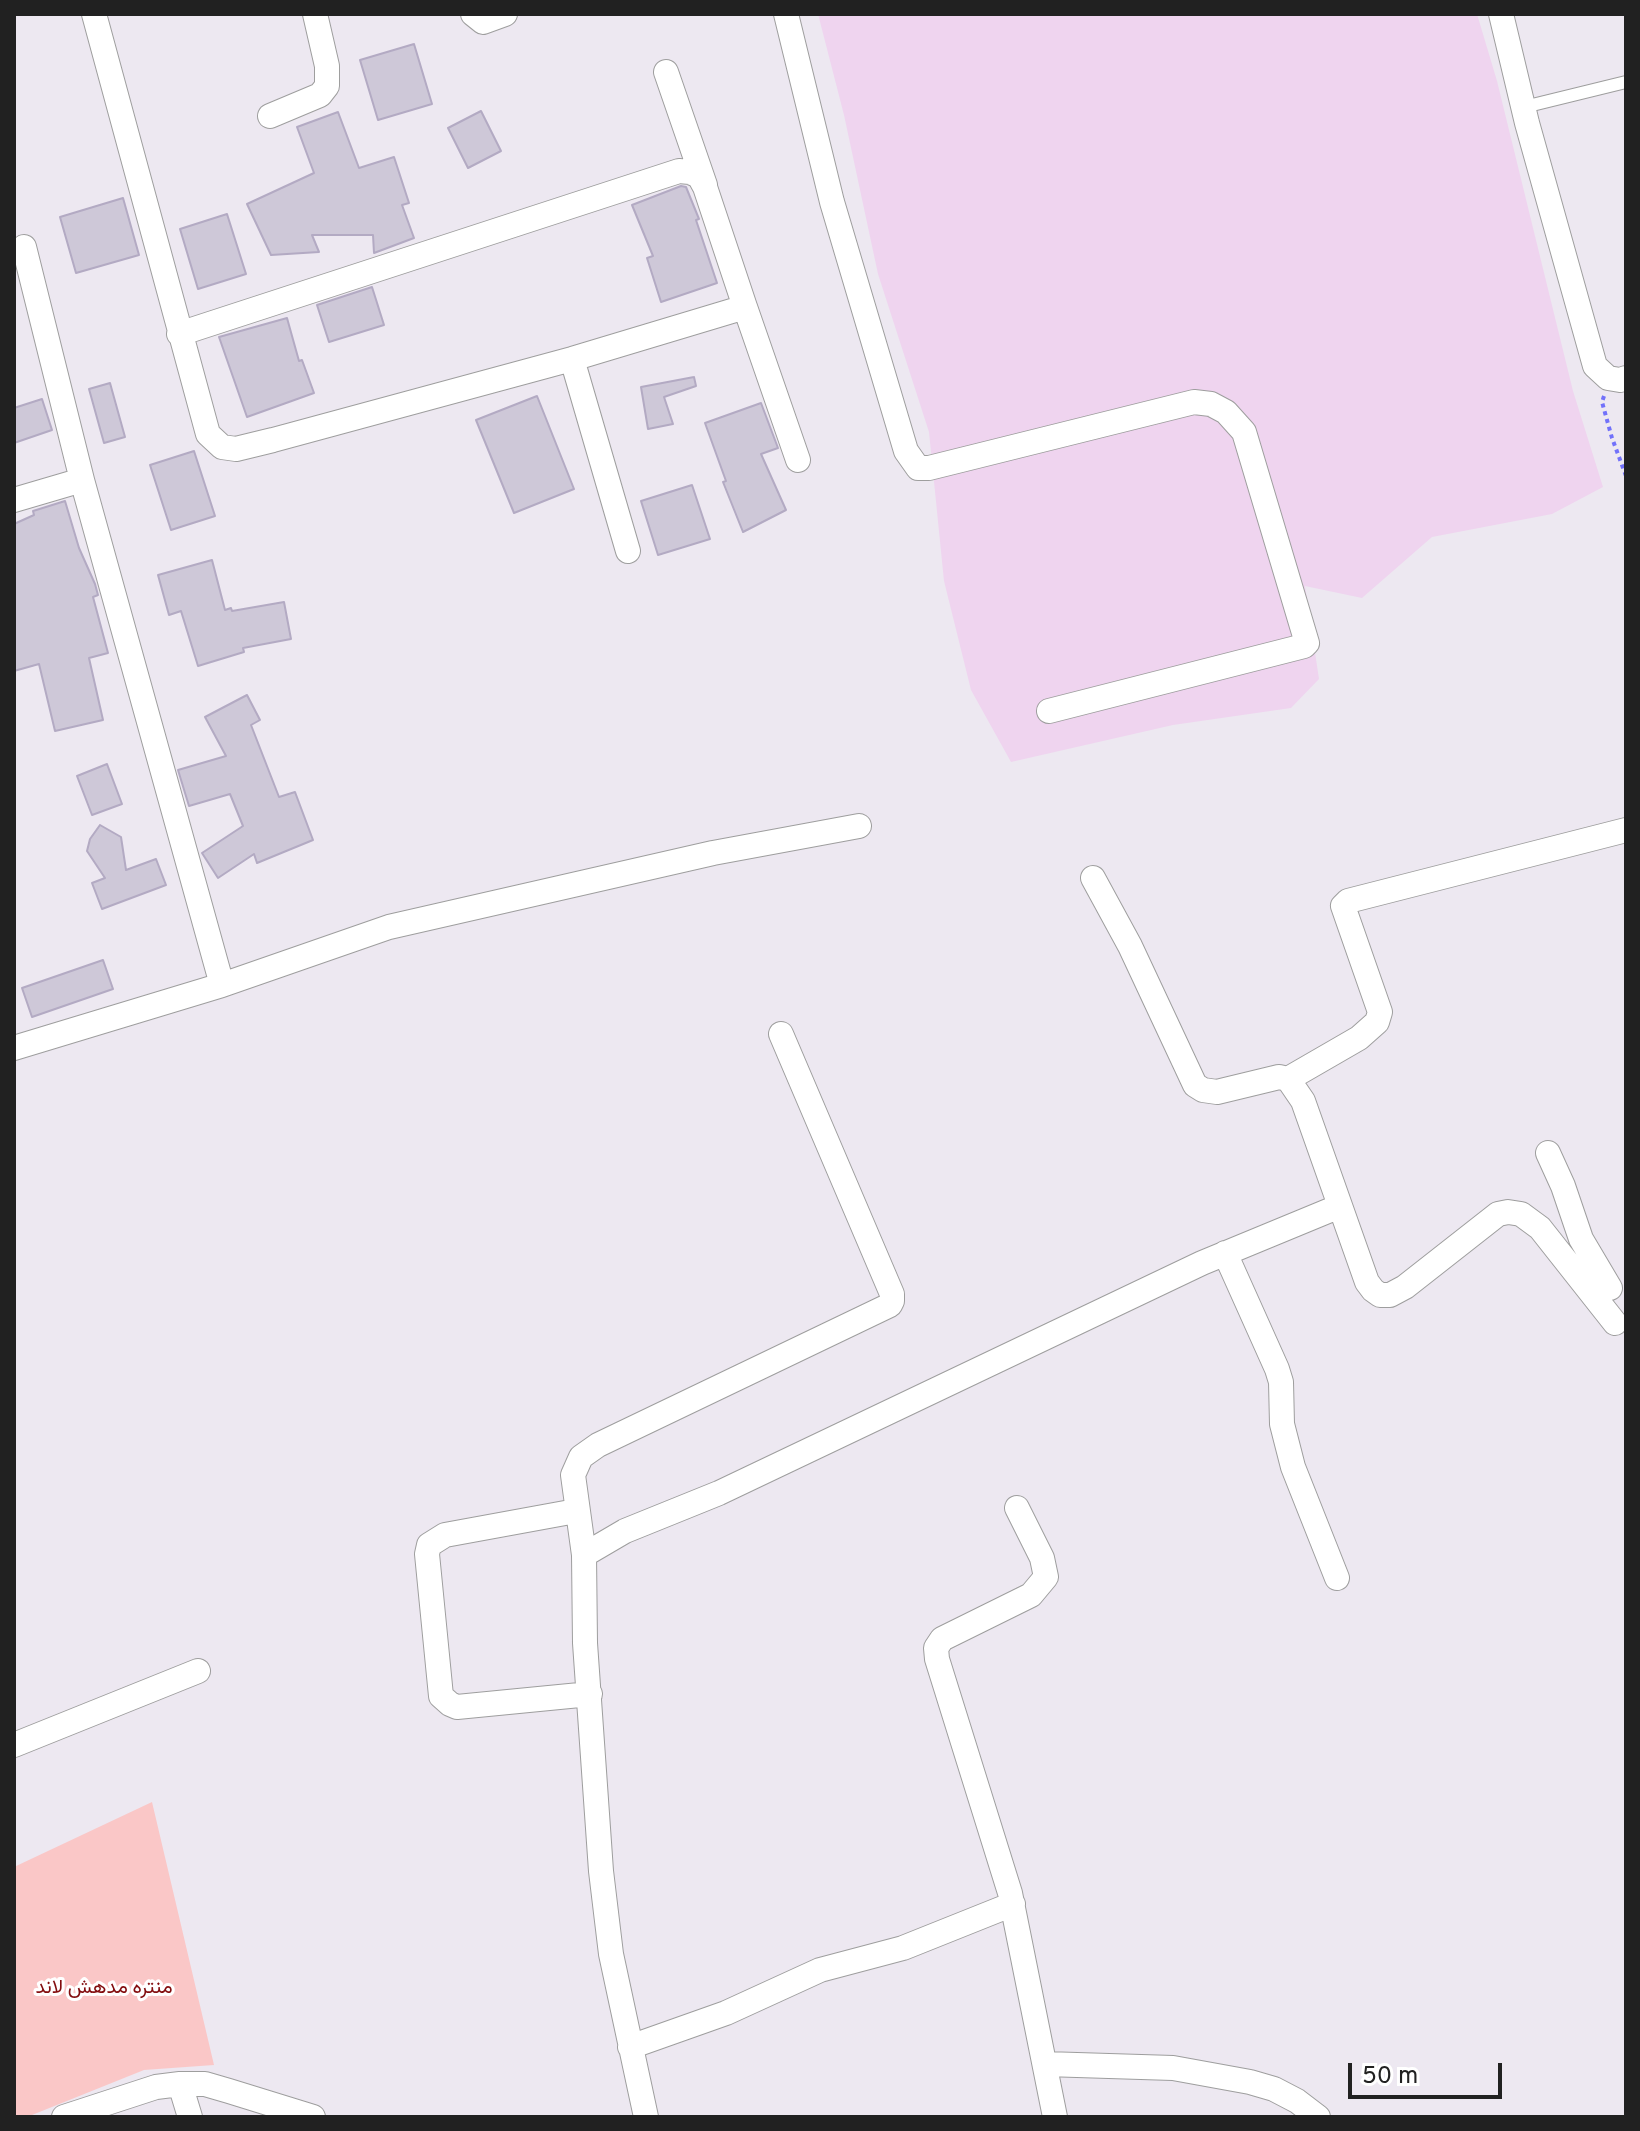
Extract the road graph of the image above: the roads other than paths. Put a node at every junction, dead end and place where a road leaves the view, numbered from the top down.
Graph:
1 (94, 14) edge
2 (315, 14) edge
3 (473, 14) edge
4 (505, 14) edge
5 (786, 14) edge
6 (1501, 14) edge
7 (666, 72) dead end
8 (1626, 82) edge
9 (1524, 107) junction
10 (270, 116) dead end
11 (705, 187) junction
12 (24, 247) dead end
13 (745, 307) junction
14 (179, 334) junction
15 (572, 359) junction
16 (1617, 378) edge
17 (798, 460) dead end
18 (82, 480) junction
19 (14, 500) edge
20 (628, 551) dead end
21 (1049, 711) dead end
22 (859, 826) dead end
23 (1626, 830) edge
24 (1093, 878) dead end
25 (222, 985) junction
26 (781, 1034) dead end
27 (14, 1047) edge
28 (1288, 1079) junction
29 (1548, 1153) dead end
30 (1340, 1206) junction
31 (1225, 1253) junction
32 (1582, 1279) junction
33 (1618, 1291) edge
34 (1615, 1323) dead end
35 (1017, 1508) dead end
36 (576, 1511) junction
37 (584, 1555) junction
38 (1337, 1578) dead end
39 (198, 1671) dead end
40 (590, 1694) junction
41 (14, 1745) edge
42 (1013, 1904) junction
43 (630, 2047) junction
44 (1045, 2064) junction
45 (180, 2084) junction
46 (64, 2117) edge
47 (190, 2117) edge
48 (313, 2117) edge
49 (646, 2117) edge
50 (1055, 2117) edge
51 (1318, 2117) edge

1 - 14 street
2 - 10 street
3 - 4 street
5 - 21 street
6 - 9 street
7 - 11 street
8 - 9 lane
9 - 16 street
11 - 13 street
11 - 14 street
12 - 18 street
13 - 15 street
13 - 17 street
14 - 15 street
15 - 20 street
18 - 19 street
18 - 25 street
22 - 25 street
23 - 28 street
24 - 28 street
25 - 27 street
26 - 36 street
28 - 30 street
29 - 33 street
30 - 31 street
30 - 32 street
31 - 37 street
31 - 38 street
32 - 33 street
32 - 34 street
35 - 42 street
36 - 37 street
36 - 40 street
37 - 40 street
39 - 41 street
40 - 43 street
42 - 43 street
42 - 44 street
43 - 49 street
44 - 50 street
44 - 51 street
45 - 46 street
45 - 47 street
45 - 48 street

